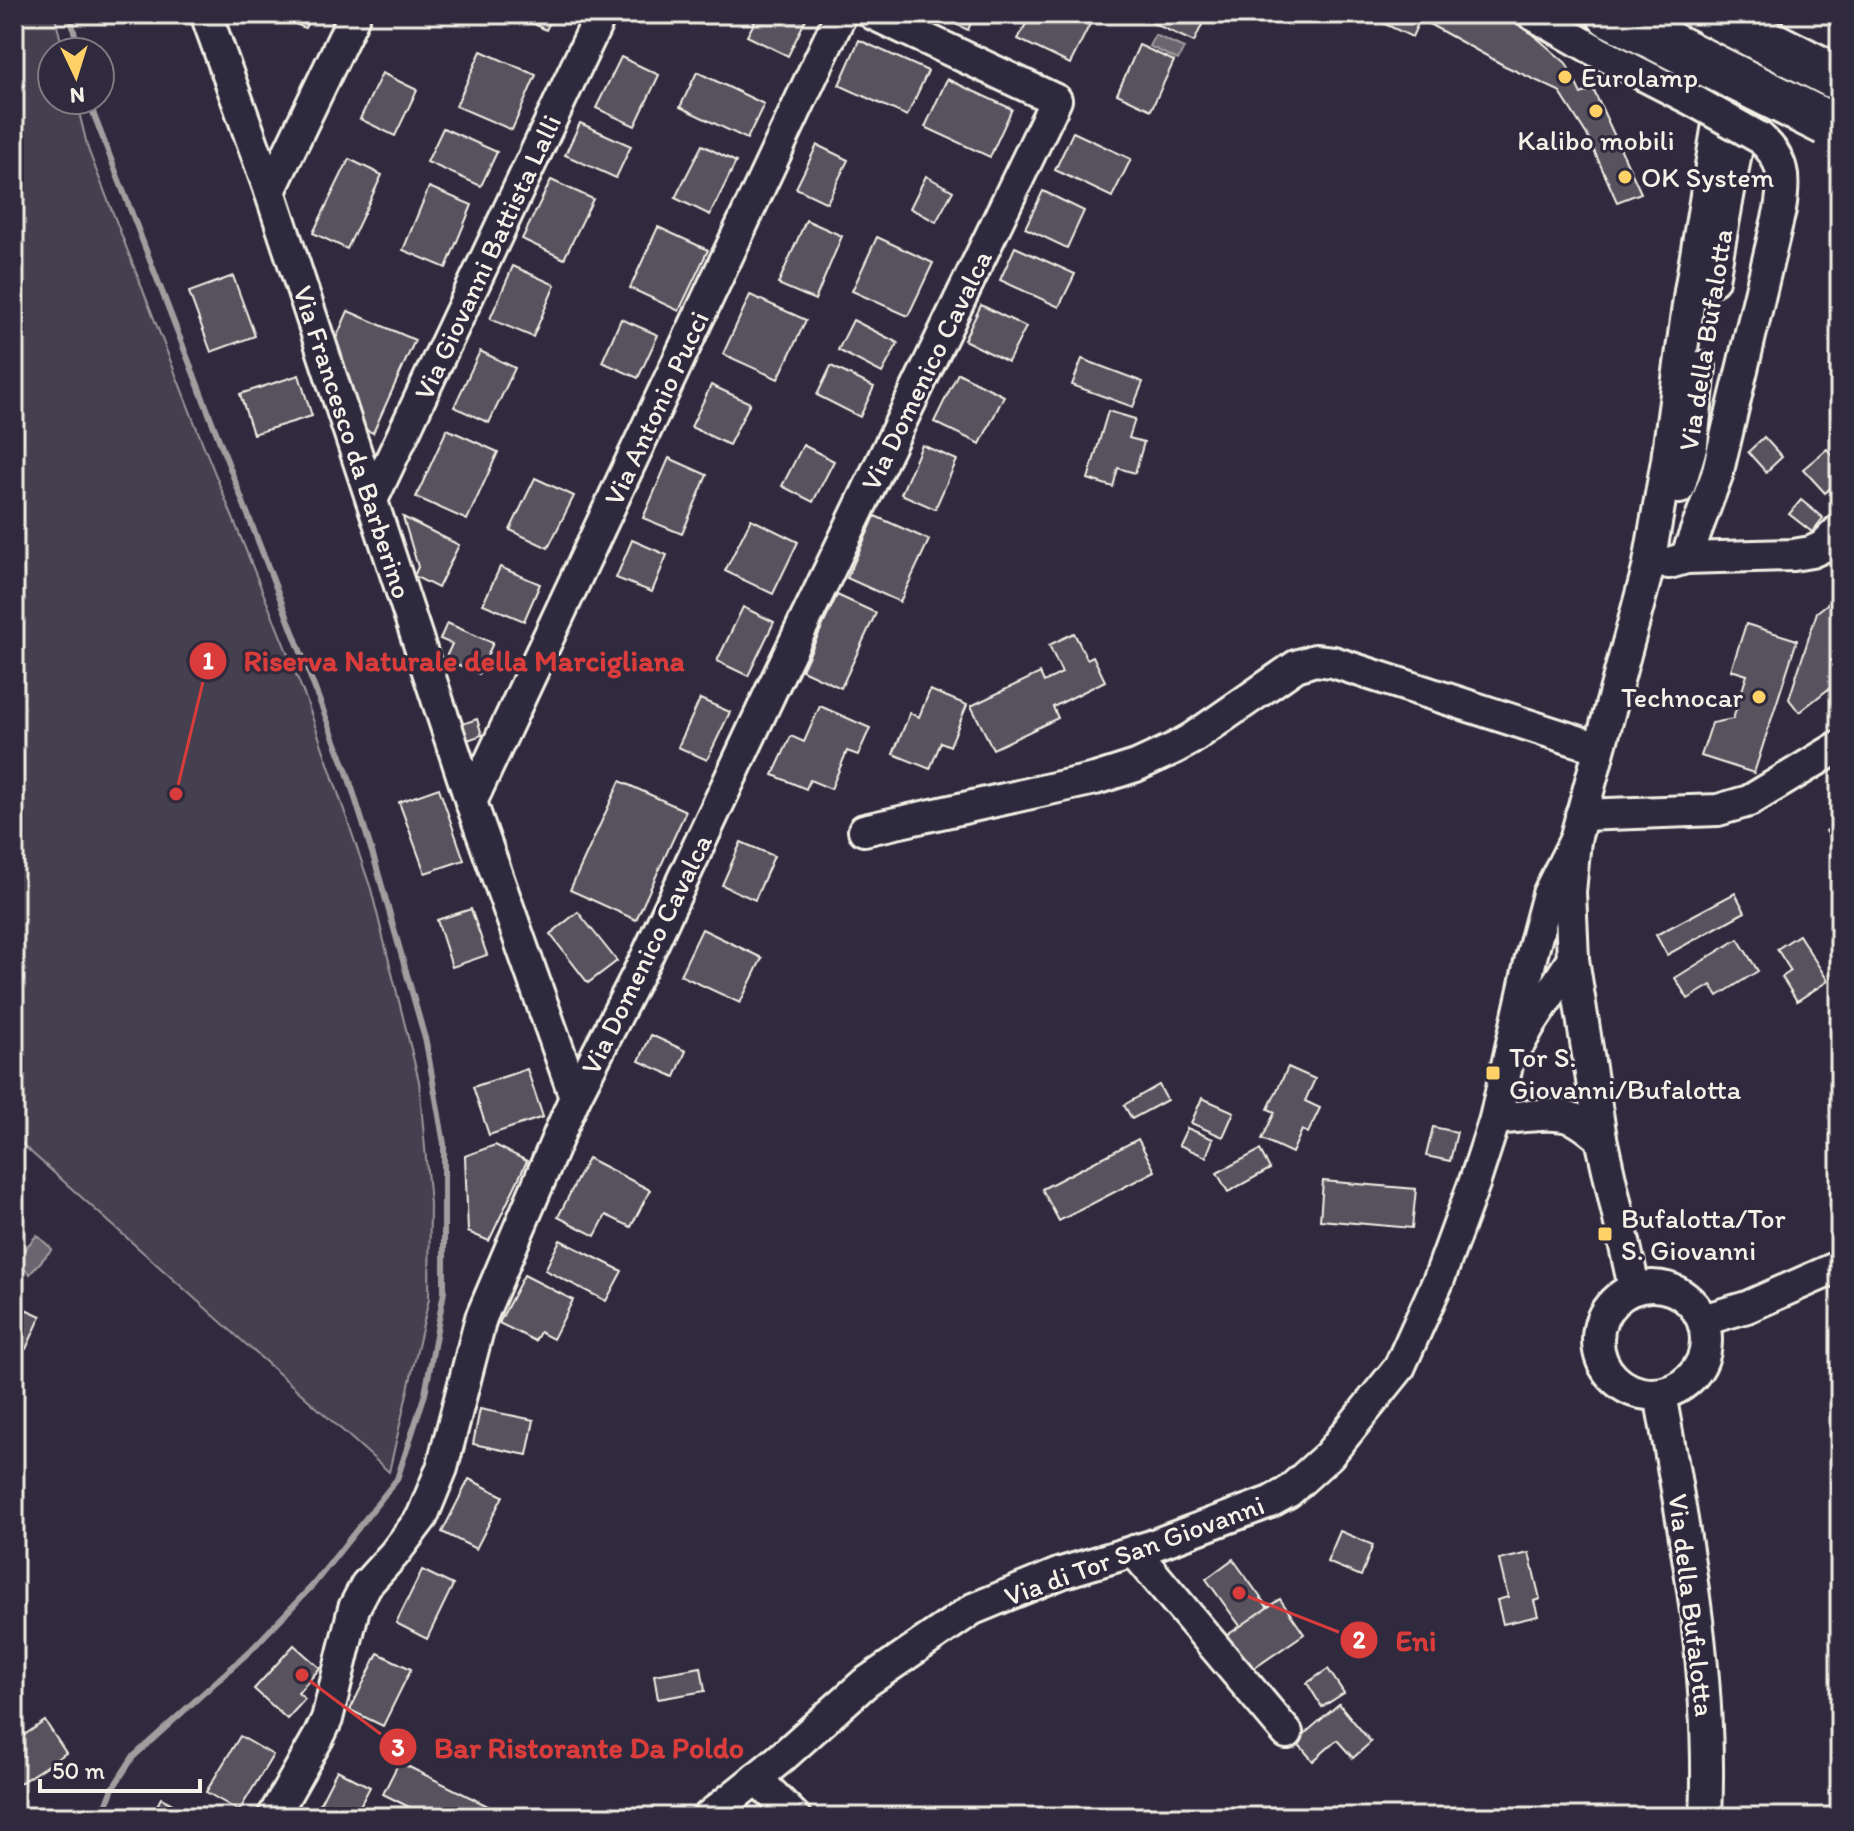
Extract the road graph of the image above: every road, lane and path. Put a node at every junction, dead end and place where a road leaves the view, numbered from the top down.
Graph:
1 (206, 14) edge
2 (355, 14) edge
3 (601, 14) edge
4 (841, 14) edge
5 (873, 14) edge
6 (1532, 14) edge
7 (1609, 14) edge
8 (1712, 14) edge
9 (1743, 14) edge
10 (1767, 14) edge
11 (1840, 79) edge
12 (1833, 127) edge
13 (270, 191) junction
14 (372, 500) junction
15 (1840, 529) edge
16 (1686, 558) junction
17 (1648, 569) junction
18 (1840, 746) edge
19 (1599, 748) junction
20 (471, 802) junction
21 (1578, 828) junction
22 (864, 830) dead end
23 (1573, 959) junction
24 (1507, 1068) junction
25 (575, 1097) junction
26 (1495, 1119) junction
27 (1601, 1138) junction
28 (1840, 1266) edge
29 (1634, 1287) junction
30 (1703, 1320) junction
31 (1660, 1394) junction
32 (1134, 1551) junction
33 (1287, 1733) dead end
34 (756, 1778) junction
35 (273, 1817) edge
36 (708, 1817) edge
37 (795, 1817) edge
38 (1706, 1817) edge

1 - 13 street, Via Francesco da Barberino
2 - 13 street
3 - 14 street, Via Giovanni Battista Lalli
4 - 20 street, Via Antonio Pucci
5 - 25 street, Via Domenico Cavalca
6 - 16 street, bridge
7 - 12 highway, bridge
8 - 11 highway, bridge
9 - 17 street, Via della Bufalotta
10 - 17 street, Via della Bufalotta
13 - 14 street, Via Francesco da Barberino
14 - 20 street, Via Francesco da Barberino
15 - 16 street
16 - 17 street
17 - 19 street, Via della Bufalotta
18 - 21 street
19 - 21 street, Via della Bufalotta
19 - 22 street
20 - 25 street, Via Francesco da Barberino
21 - 23 street, Via della Bufalotta
21 - 24 street
23 - 24 street
23 - 27 street, Via della Bufalotta
24 - 26 street, Via di Tor San Giovanni
25 - 35 street, Via Domenico Cavalca
26 - 27 street
26 - 32 street, Via di Tor San Giovanni
27 - 29 street, Via della Bufalotta
28 - 30 street
29 - 30 street
29 - 31 street
30 - 31 street
31 - 38 street, Via della Bufalotta
32 - 33 street
32 - 34 street, Via di Tor San Giovanni
34 - 36 street, Via di Tor San Giovanni
34 - 37 street

